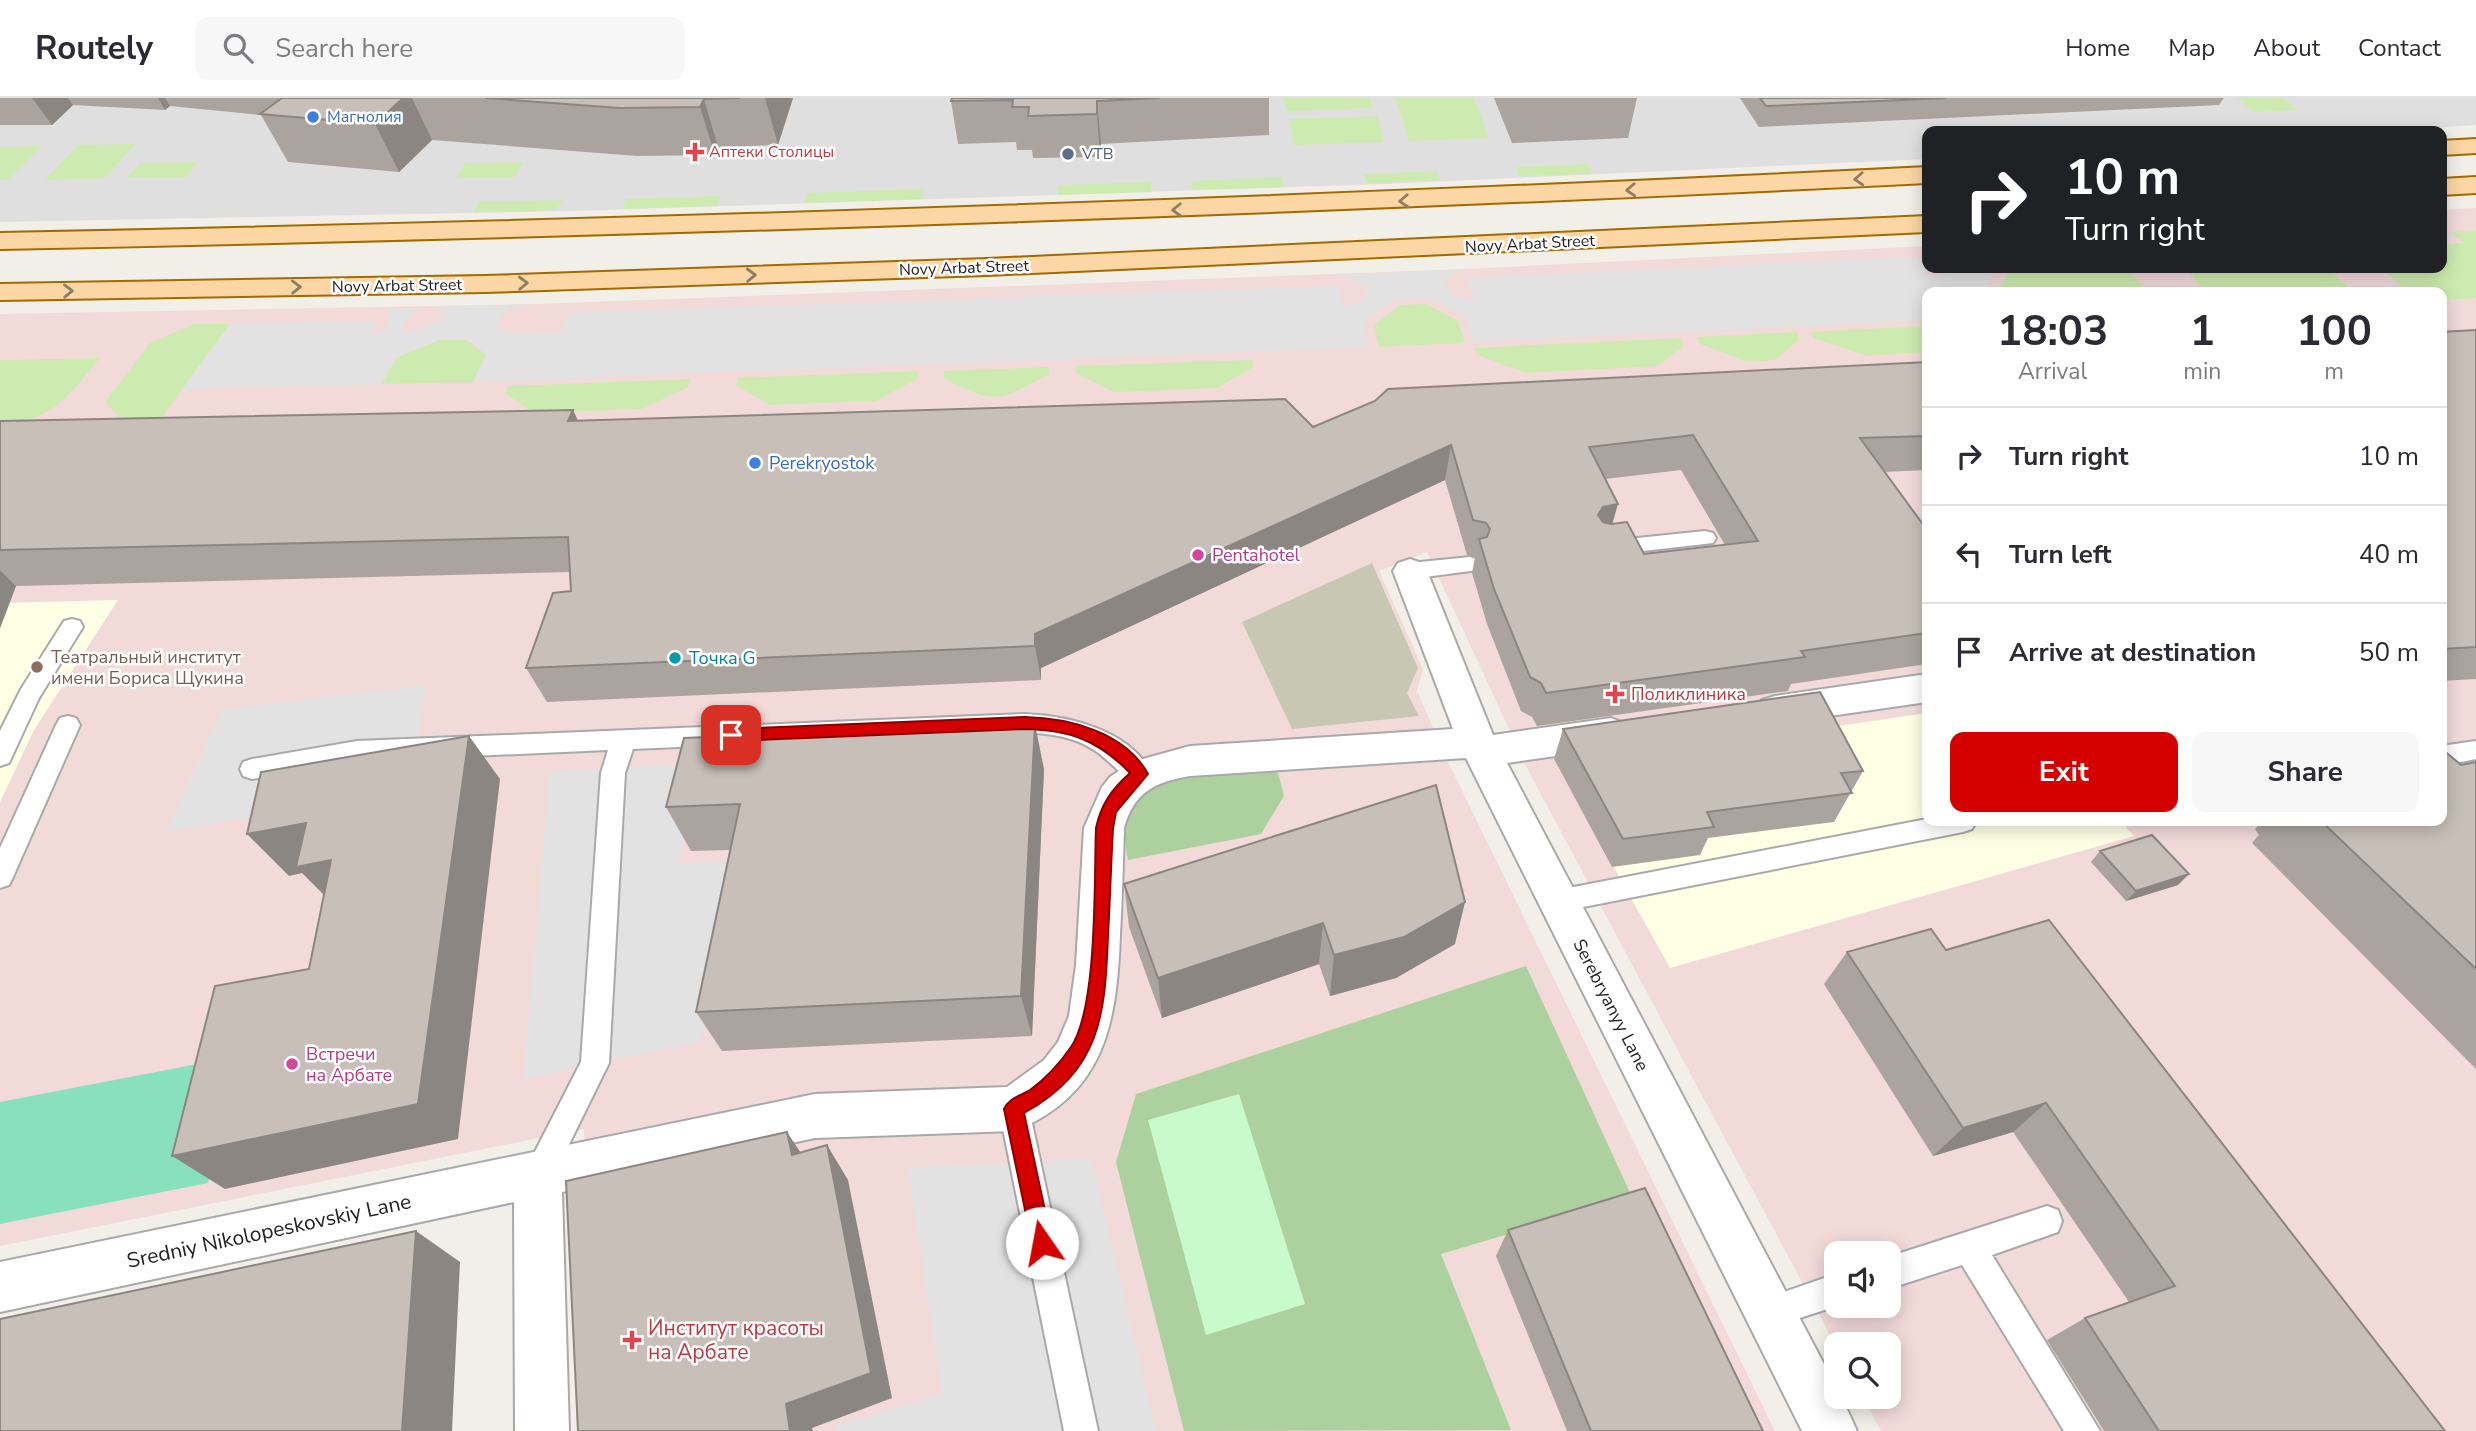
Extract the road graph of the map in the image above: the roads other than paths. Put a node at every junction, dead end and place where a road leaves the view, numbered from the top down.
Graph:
1 (2476, 146) edge
2 (2447, 148) edge
3 (1922, 175) edge
4 (2476, 185) edge
5 (2447, 187) edge
6 (1922, 224) edge
7 (0, 241) edge
8 (0, 292) edge
9 (1705, 538) dead end
10 (1602, 549) edge
11 (1470, 565) dead end
12 (1410, 571) joint
13 (72, 627) dead end
14 (1922, 689) edge
15 (1738, 715) edge
16 (68, 725) dead end
17 (1643, 729) edge
18 (624, 739) junction
19 (1479, 747) junction
20 (2476, 750) edge
21 (0, 755) edge
22 (2447, 755) edge
23 (252, 769) dead end
24 (1140, 774) junction
25 (1942, 826) edge
26 (0, 877) edge
27 (1558, 901) junction
28 (1014, 1109) junction
29 (538, 1175) junction
30 (2047, 1221) dead end
31 (1969, 1247) junction
32 (1901, 1269) edge
33 (0, 1287) edge
34 (1824, 1294) edge
35 (1769, 1312) junction
36 (542, 1431) edge
37 (1081, 1431) edge
38 (1830, 1431) edge
39 (2084, 1431) edge

1 - 2 main road
3 -> 7 main road
4 - 5 main road
8 -> 6 main road, Novy Arbat Street
9 - 10 lane
11 - 12 lane
12 - 19 street, Serebryanyy Lane
13 - 21 lane
14 - 15 street
16 - 26 lane
17 - 19 street
18 - 23 lane
18 - 24 lane
18 - 29 lane
19 - 24 street
19 - 27 street, Serebryanyy Lane
20 - 22 lane
24 - 28 street
25 - 27 lane
27 - 35 street, Serebryanyy Lane
28 - 29 street, Sredniy Nikolopeskovskiy Lane
28 - 37 lane
29 - 33 street, Sredniy Nikolopeskovskiy Lane
29 - 36 street
30 - 31 lane
31 - 32 lane
31 - 39 lane
34 - 35 lane
35 - 38 street, Serebryanyy Lane

